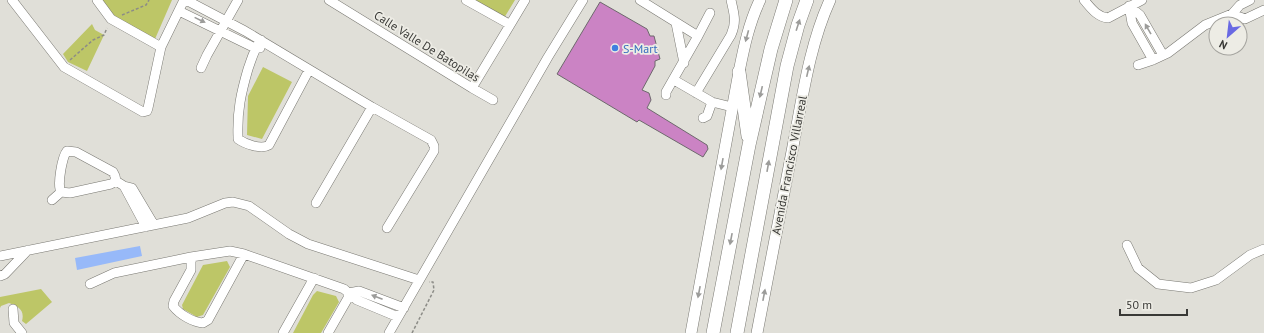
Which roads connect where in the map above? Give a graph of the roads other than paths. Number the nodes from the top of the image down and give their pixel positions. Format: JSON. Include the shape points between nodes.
{"nodes":[{"id":1,"x":12,"y":0,"type":"edge"},
{"id":2,"x":97,"y":0,"type":"edge"},
{"id":3,"x":185,"y":0,"type":"edge"},
{"id":4,"x":238,"y":0,"type":"edge"},
{"id":5,"x":329,"y":0,"type":"edge"},
{"id":6,"x":466,"y":0,"type":"edge"},
{"id":7,"x":525,"y":0,"type":"edge"},
{"id":8,"x":583,"y":0,"type":"edge"},
{"id":9,"x":640,"y":0,"type":"edge"},
{"id":10,"x":730,"y":0,"type":"edge"},
{"id":11,"x":760,"y":0,"type":"edge"},
{"id":12,"x":786,"y":0,"type":"edge"},
{"id":13,"x":807,"y":0,"type":"edge"},
{"id":14,"x":830,"y":0,"type":"edge"},
{"id":15,"x":1084,"y":0,"type":"edge"},
{"id":16,"x":1250,"y":0,"type":"edge"},
{"id":17,"x":1135,"y":2,"type":"edge"},
{"id":18,"x":179,"y":10,"type":"junction"},
{"id":19,"x":1264,"y":10,"type":"edge"},
{"id":20,"x":710,"y":13,"type":"dead end"},
{"id":21,"x":1232,"y":14,"type":"junction"},
{"id":22,"x":226,"y":21,"type":"junction"},
{"id":23,"x":676,"y":23,"type":"junction"},
{"id":24,"x":509,"y":24,"type":"junction"},
{"id":25,"x":220,"y":30,"type":"junction"},
{"id":26,"x":698,"y":36,"type":"junction"},
{"id":27,"x":261,"y":40,"type":"junction"},
{"id":28,"x":161,"y":46,"type":"junction"},
{"id":29,"x":270,"y":46,"type":"junction"},
{"id":30,"x":255,"y":48,"type":"junction"},
{"id":31,"x":1163,"y":55,"type":"junction"},
{"id":32,"x":1153,"y":60,"type":"junction"},
{"id":33,"x":684,"y":62,"type":"junction"},
{"id":34,"x":1138,"y":65,"type":"dead end"},
{"id":35,"x":202,"y":68,"type":"dead end"},
{"id":36,"x":309,"y":70,"type":"junction"},
{"id":37,"x":739,"y":72,"type":"junction"},
{"id":38,"x":674,"y":80,"type":"junction"},
{"id":39,"x":472,"y":88,"type":"junction"},
{"id":40,"x":696,"y":93,"type":"junction"},
{"id":41,"x":666,"y":95,"type":"dead end"},
{"id":42,"x":493,"y":100,"type":"dead end"},
{"id":43,"x":712,"y":102,"type":"junction"},
{"id":44,"x":732,"y":107,"type":"junction"},
{"id":45,"x":372,"y":108,"type":"junction"},
{"id":46,"x":703,"y":118,"type":"dead end"},
{"id":47,"x":749,"y":145,"type":"junction"},
{"id":48,"x":116,"y":181,"type":"junction"},
{"id":49,"x":61,"y":192,"type":"junction"},
{"id":50,"x":52,"y":200,"type":"dead end"},
{"id":51,"x":316,"y":203,"type":"dead end"},
{"id":52,"x":150,"y":226,"type":"junction"},
{"id":53,"x":387,"y":228,"type":"dead end"},
{"id":54,"x":1127,"y":245,"type":"dead end"},
{"id":55,"x":1264,"y":249,"type":"edge"},
{"id":56,"x":28,"y":250,"type":"junction"},
{"id":57,"x":244,"y":254,"type":"junction"},
{"id":58,"x":0,"y":256,"type":"edge"},
{"id":59,"x":191,"y":257,"type":"junction"},
{"id":60,"x":0,"y":276,"type":"edge"},
{"id":61,"x":314,"y":278,"type":"junction"},
{"id":62,"x":419,"y":280,"type":"junction"},
{"id":63,"x":90,"y":284,"type":"dead end"},
{"id":64,"x":349,"y":293,"type":"junction"},
{"id":65,"x":404,"y":308,"type":"junction"},
{"id":66,"x":13,"y":309,"type":"dead end"},
{"id":67,"x":398,"y":317,"type":"junction"},
{"id":68,"x":22,"y":333,"type":"edge"},
{"id":69,"x":283,"y":333,"type":"edge"},
{"id":70,"x":328,"y":333,"type":"edge"},
{"id":71,"x":389,"y":333,"type":"edge"},
{"id":72,"x":691,"y":333,"type":"edge"},
{"id":73,"x":713,"y":333,"type":"edge"},
{"id":74,"x":737,"y":333,"type":"edge"},
{"id":75,"x":757,"y":333,"type":"edge"}],
"edges":[{"from":1,"to":28,"type":"street","via":[[64,67],[139,110],[146,111],[149,104]]},
{"from":2,"to":28,"type":"street","via":[[111,19]]},
{"from":3,"to":18,"type":"street"},
{"from":3,"to":22,"type":"street"},
{"from":4,"to":22,"type":"street"},
{"from":5,"to":39,"type":"street","name":"Calle Valle De Batopilas"},
{"from":6,"to":24,"type":"street"},
{"from":7,"to":24,"type":"street"},
{"from":8,"to":62,"type":"street"},
{"from":9,"to":23,"type":"street"},
{"from":10,"to":40,"type":"street","via":[[734,27]]},
{"from":11,"to":37,"type":"main road","one_way":true,"via":[[752,17]]},
{"from":12,"to":47,"type":"highway","one_way":true,"via":[[771,49]]},
{"from":74,"to":13,"type":"highway","name":"Avenida Francisco Villarreal","one_way":true,"via":[[787,66]]},
{"from":75,"to":14,"type":"main road","name":"Avenida Francisco Villarreal","one_way":true,"via":[[803,96],[821,23]]},
{"from":15,"to":17,"type":"street","via":[[1096,14],[1108,18]]},
{"from":16,"to":21,"type":"street","via":[[1240,5]]},
{"from":31,"to":17,"type":"street","one_way":true},
{"from":17,"to":32,"type":"street","via":[[1132,23]]},
{"from":18,"to":25,"type":"street","one_way":true},
{"from":18,"to":28,"type":"street"},
{"from":19,"to":21,"type":"street","via":[[1245,19]]},
{"from":20,"to":26,"type":"street"},
{"from":21,"to":31,"type":"street","via":[[1205,25]]},
{"from":22,"to":25,"type":"street"},
{"from":22,"to":27,"type":"street"},
{"from":23,"to":26,"type":"street"},
{"from":23,"to":33,"type":"street"},
{"from":24,"to":39,"type":"street"},
{"from":25,"to":30,"type":"street"},
{"from":25,"to":35,"type":"street"},
{"from":26,"to":33,"type":"street"},
{"from":27,"to":29,"type":"street"},
{"from":27,"to":30,"type":"street"},
{"from":29,"to":30,"type":"street"},
{"from":29,"to":36,"type":"street"},
{"from":30,"to":36,"type":"street","via":[[238,106],[238,139],[242,142],[261,148],[269,145]]},
{"from":31,"to":32,"type":"street"},
{"from":32,"to":34,"type":"street"},
{"from":33,"to":38,"type":"street"},
{"from":36,"to":45,"type":"street"},
{"from":37,"to":44,"type":"main road"},
{"from":37,"to":47,"type":"highway"},
{"from":38,"to":40,"type":"street"},
{"from":38,"to":41,"type":"street"},
{"from":39,"to":42,"type":"street","name":"Calle Valle De Batopilas"},
{"from":40,"to":43,"type":"street"},
{"from":43,"to":44,"type":"street"},
{"from":43,"to":46,"type":"street"},
{"from":44,"to":72,"type":"main road","one_way":true},
{"from":45,"to":51,"type":"street"},
{"from":45,"to":53,"type":"street","via":[[431,140],[435,148]]},
{"from":47,"to":73,"type":"highway","one_way":true},
{"from":48,"to":49,"type":"street","via":[[70,193]]},
{"from":48,"to":49,"type":"street","via":[[113,172],[66,148],[58,186]]},
{"from":48,"to":52,"type":"street","via":[[132,188]]},
{"from":49,"to":50,"type":"street"},
{"from":52,"to":56,"type":"street"},
{"from":52,"to":62,"type":"street","via":[[188,218],[225,203],[242,203],[308,244]]},
{"from":54,"to":55,"type":"street","via":[[1138,268],[1158,284],[1191,288],[1216,280]]},
{"from":56,"to":58,"type":"street"},
{"from":56,"to":60,"type":"street"},
{"from":57,"to":59,"type":"street","via":[[230,251]]},
{"from":57,"to":59,"type":"street","via":[[208,320],[203,323],[177,311],[173,306],[191,270]]},
{"from":57,"to":61,"type":"street"},
{"from":59,"to":63,"type":"street","via":[[114,273]]},
{"from":61,"to":64,"type":"street"},
{"from":61,"to":69,"type":"street"},
{"from":62,"to":65,"type":"street"},
{"from":65,"to":64,"type":"street","one_way":true,"via":[[359,290]]},
{"from":64,"to":67,"type":"street","via":[[357,300]]},
{"from":64,"to":70,"type":"street"},
{"from":65,"to":67,"type":"street"},
{"from":66,"to":68,"type":"street","via":[[14,323]]},
{"from":67,"to":71,"type":"street"}]}
